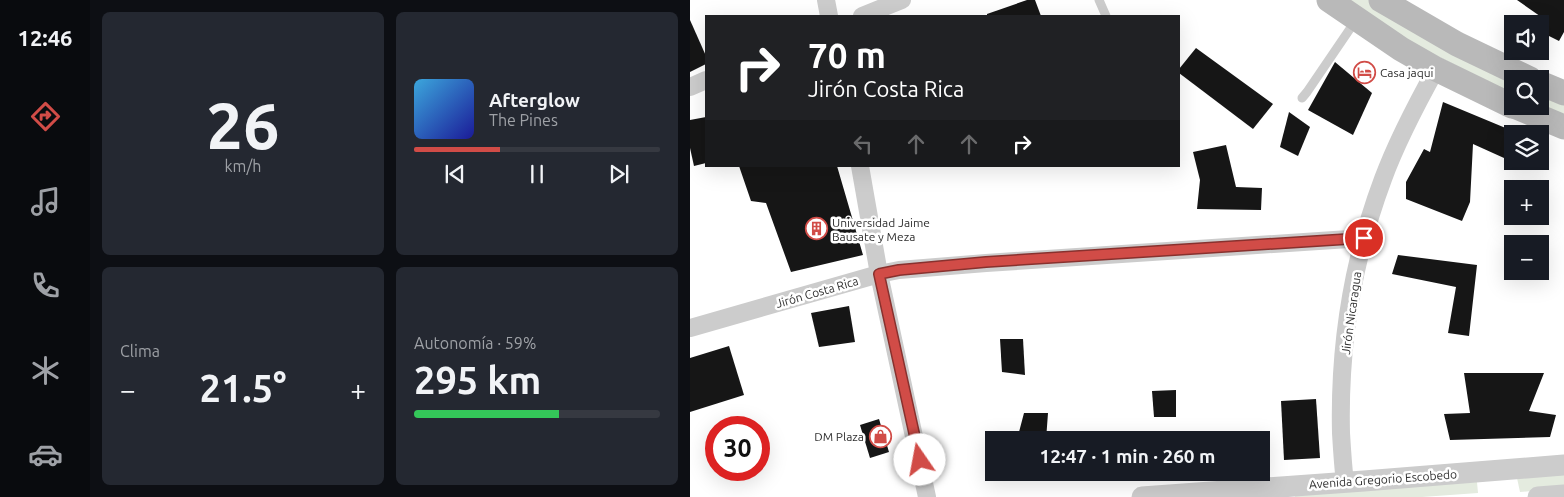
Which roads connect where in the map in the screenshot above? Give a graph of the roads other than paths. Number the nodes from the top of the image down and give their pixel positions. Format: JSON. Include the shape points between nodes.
{"nodes":[{"id":1,"x":826,"y":0,"type":"edge"},
{"id":2,"x":902,"y":0,"type":"edge"},
{"id":3,"x":1099,"y":0,"type":"edge"},
{"id":4,"x":1329,"y":0,"type":"edge"},
{"id":5,"x":1381,"y":0,"type":"edge"},
{"id":6,"x":829,"y":15,"type":"edge"},
{"id":7,"x":864,"y":15,"type":"edge"},
{"id":8,"x":1106,"y":15,"type":"edge"},
{"id":9,"x":1356,"y":19,"type":"junction"},
{"id":10,"x":1436,"y":69,"type":"junction"},
{"id":11,"x":1511,"y":70,"type":"edge"},
{"id":12,"x":705,"y":80,"type":"edge"},
{"id":13,"x":690,"y":87,"type":"edge"},
{"id":14,"x":1549,"y":87,"type":"edge"},
{"id":15,"x":1564,"y":93,"type":"edge"},
{"id":16,"x":1302,"y":98,"type":"dead end"},
{"id":17,"x":1504,"y":102,"type":"edge"},
{"id":18,"x":1534,"y":115,"type":"edge"},
{"id":19,"x":1564,"y":128,"type":"edge"},
{"id":20,"x":860,"y":167,"type":"edge"},
{"id":21,"x":1364,"y":238,"type":"junction"},
{"id":22,"x":879,"y":274,"type":"junction"},
{"id":23,"x":690,"y":328,"type":"edge"},
{"id":24,"x":1564,"y":464,"type":"edge"},
{"id":25,"x":1345,"y":483,"type":"junction"},
{"id":26,"x":1564,"y":495,"type":"edge"},
{"id":27,"x":928,"y":497,"type":"edge"},
{"id":28,"x":1142,"y":497,"type":"edge"},
{"id":29,"x":1538,"y":497,"type":"edge"}],
"edges":[{"from":1,"to":6,"type":"street"},
{"from":2,"to":7,"type":"street"},
{"from":3,"to":8,"type":"lane"},
{"from":4,"to":9,"type":"main road"},
{"from":5,"to":11,"type":"main road","via":[[1457,44]]},
{"from":9,"to":10,"type":"main road"},
{"from":9,"to":16,"type":"lane"},
{"from":10,"to":17,"type":"main road"},
{"from":10,"to":21,"type":"street","name":"Jirón Nicaragua","via":[[1400,139]]},
{"from":12,"to":13,"type":"street"},
{"from":14,"to":15,"type":"main road"},
{"from":18,"to":19,"type":"main road"},
{"from":20,"to":22,"type":"street"},
{"from":21,"to":22,"type":"street","name":"Jirón Costa Rica","via":[[986,262]]},
{"from":21,"to":25,"type":"street","name":"Jirón Nicaragua","via":[[1353,286],[1343,364],[1341,433]]},
{"from":22,"to":23,"type":"street","name":"Jirón Costa Rica"},
{"from":22,"to":27,"type":"street"},
{"from":24,"to":25,"type":"street","name":"Avenida Gregorio Escobedo"},
{"from":25,"to":28,"type":"street","name":"Avenida Gregorio Escobedo"},
{"from":26,"to":29,"type":"street"}]}
